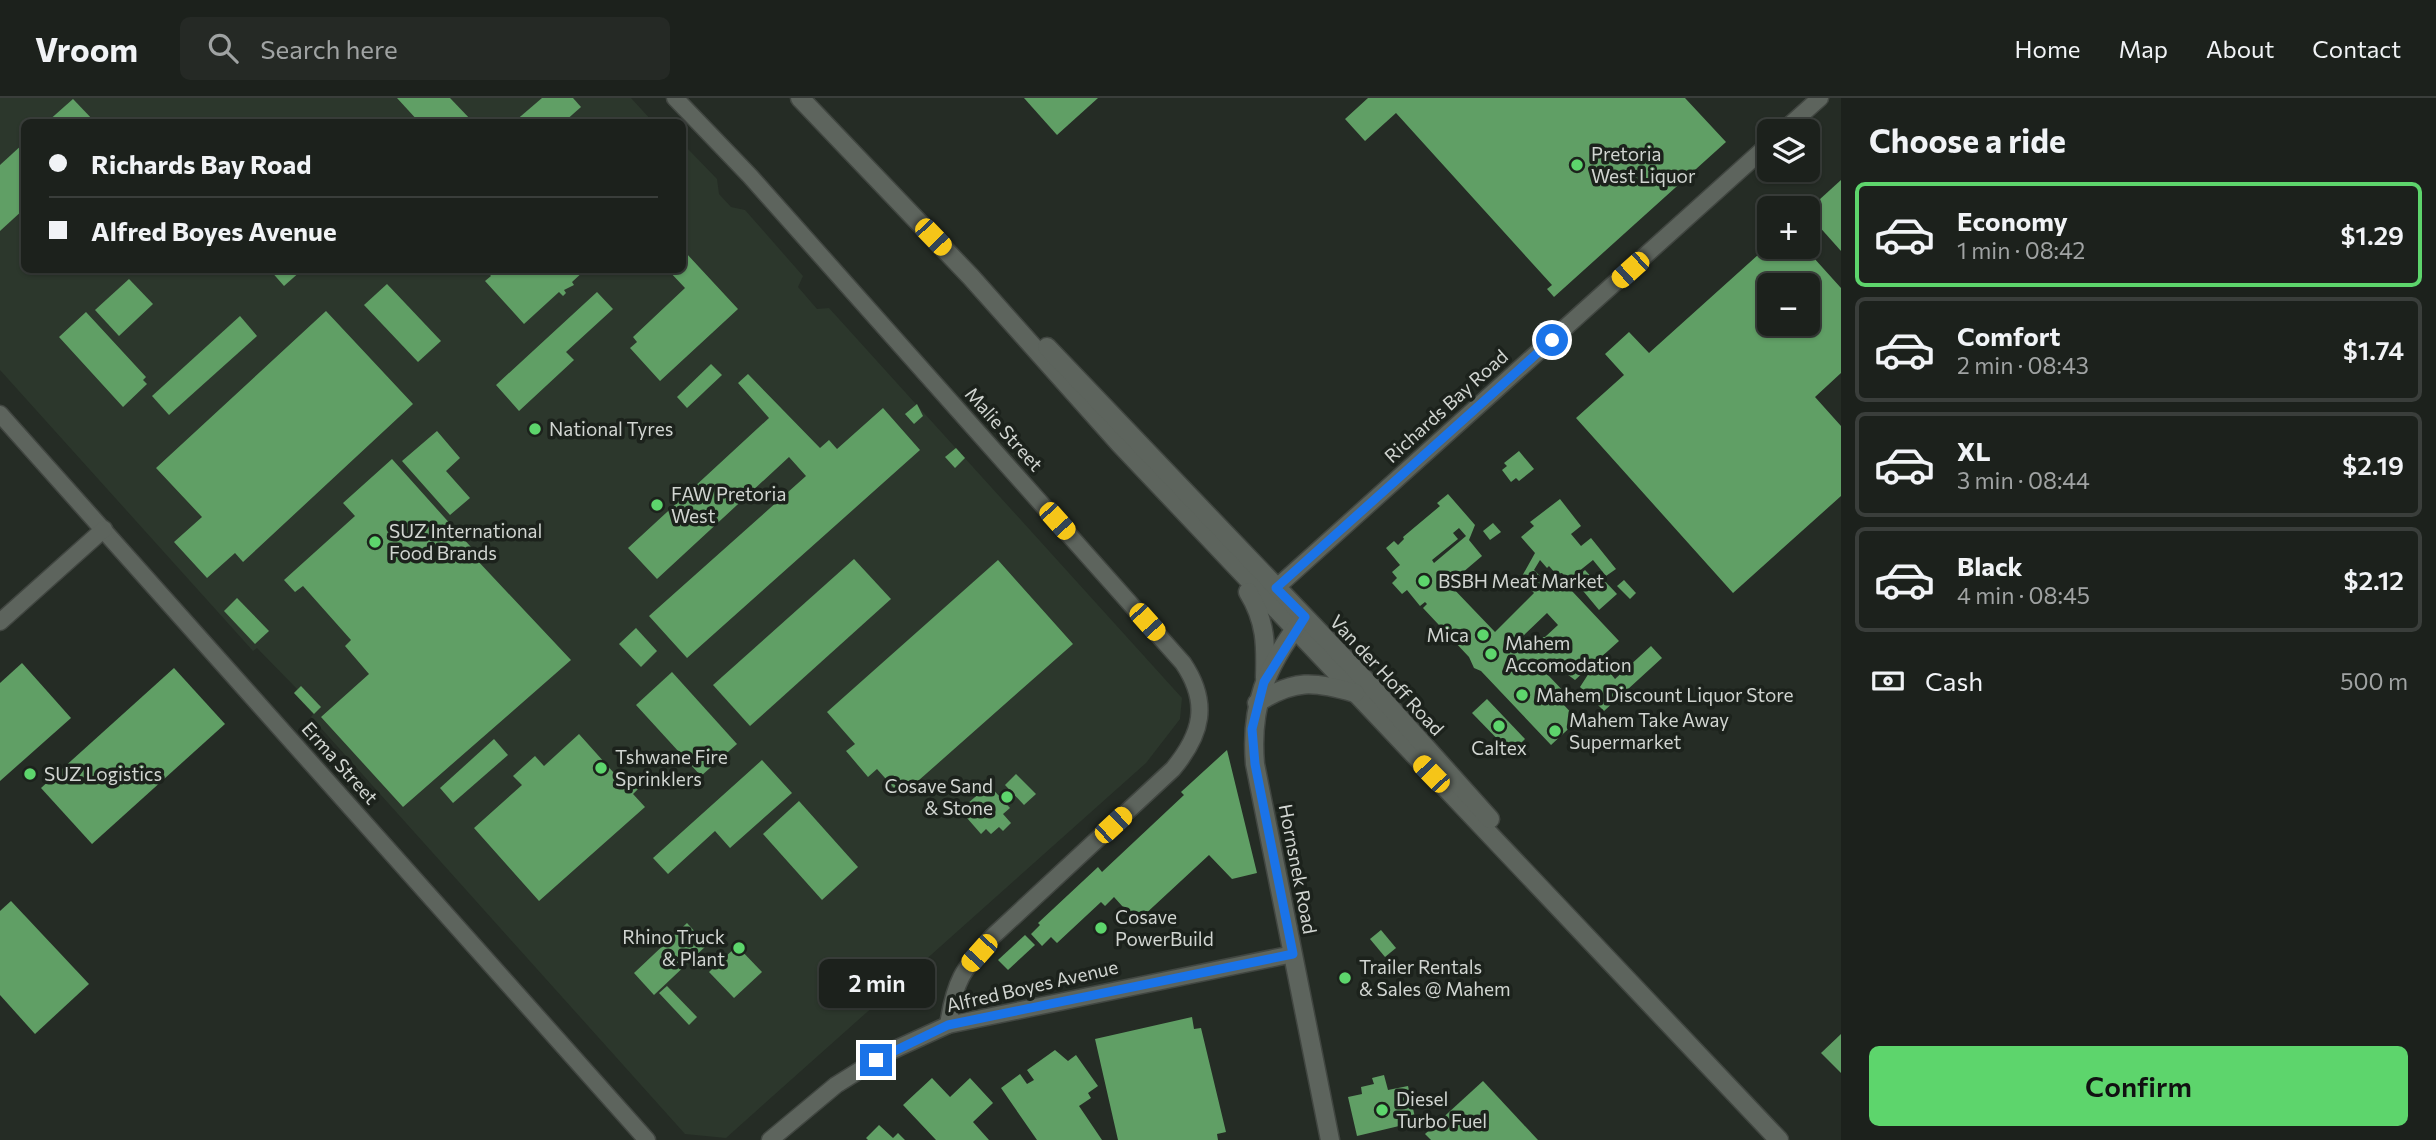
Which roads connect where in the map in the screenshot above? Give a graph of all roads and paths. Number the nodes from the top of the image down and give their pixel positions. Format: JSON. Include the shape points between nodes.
{"nodes":[{"id":1,"x":675,"y":98,"type":"edge"},
{"id":2,"x":800,"y":98,"type":"edge"},
{"id":3,"x":1820,"y":98,"type":"edge"},
{"id":4,"x":1796,"y":119,"type":"edge"},
{"id":5,"x":1757,"y":155,"type":"edge"},
{"id":6,"x":971,"y":277,"type":"junction"},
{"id":7,"x":0,"y":414,"type":"edge"},
{"id":8,"x":104,"y":529,"type":"junction"},
{"id":9,"x":1210,"y":538,"type":"junction"},
{"id":10,"x":1276,"y":588,"type":"junction"},
{"id":11,"x":0,"y":622,"type":"edge"},
{"id":12,"x":1300,"y":623,"type":"junction"},
{"id":13,"x":1264,"y":682,"type":"junction"},
{"id":14,"x":1358,"y":694,"type":"junction"},
{"id":15,"x":1257,"y":703,"type":"junction"},
{"id":16,"x":1293,"y":954,"type":"junction"},
{"id":17,"x":948,"y":1025,"type":"junction"},
{"id":18,"x":647,"y":1140,"type":"edge"},
{"id":19,"x":770,"y":1140,"type":"edge"},
{"id":20,"x":1330,"y":1140,"type":"edge"},
{"id":21,"x":1779,"y":1140,"type":"edge"},
{"id":22,"x":1792,"y":1140,"type":"edge"}],
"edges":[{"from":1,"to":17,"type":"street","name":"Malie Street","via":[[750,176],[1174,652],[1192,676],[1200,700],[1192,747],[992,937],[954,988]]},
{"from":2,"to":6,"type":"main road","name":"Van der Hoff Road"},
{"from":3,"to":4,"type":"street"},
{"from":5,"to":10,"type":"street","name":"Richards Bay Road"},
{"from":6,"to":9,"type":"main road","name":"Van der Hoff Road"},
{"from":6,"to":10,"type":"main road","name":"Van der Hoff Road","via":[[1055,355]]},
{"from":7,"to":8,"type":"street","name":"Erma Street"},
{"from":8,"to":11,"type":"street"},
{"from":8,"to":18,"type":"street","name":"Erma Street"},
{"from":9,"to":12,"type":"main road","name":"Van der Hoff Road"},
{"from":9,"to":13,"type":"main road","via":[[1260,610],[1266,632]]},
{"from":10,"to":12,"type":"main road","name":"Van der Hoff Road"},
{"from":12,"to":13,"type":"main road","name":"Hornsnek Road"},
{"from":12,"to":14,"type":"main road","name":"Van der Hoff Road"},
{"from":12,"to":22,"type":"main road","name":"Van der Hoff Road"},
{"from":13,"to":15,"type":"main road","name":"Hornsnek Road"},
{"from":14,"to":15,"type":"main road","via":[[1313,682],[1282,689]]},
{"from":14,"to":21,"type":"main road","name":"Van der Hoff Road"},
{"from":15,"to":16,"type":"main road","name":"Hornsnek Road","via":[[1252,729],[1255,764]]},
{"from":16,"to":17,"type":"street","name":"Alfred Boyes Avenue"},
{"from":16,"to":20,"type":"main road","name":"Hornsnek Road"},
{"from":17,"to":19,"type":"street","name":"Alfred Boyes Avenue","via":[[889,1052],[836,1085]]}]}
